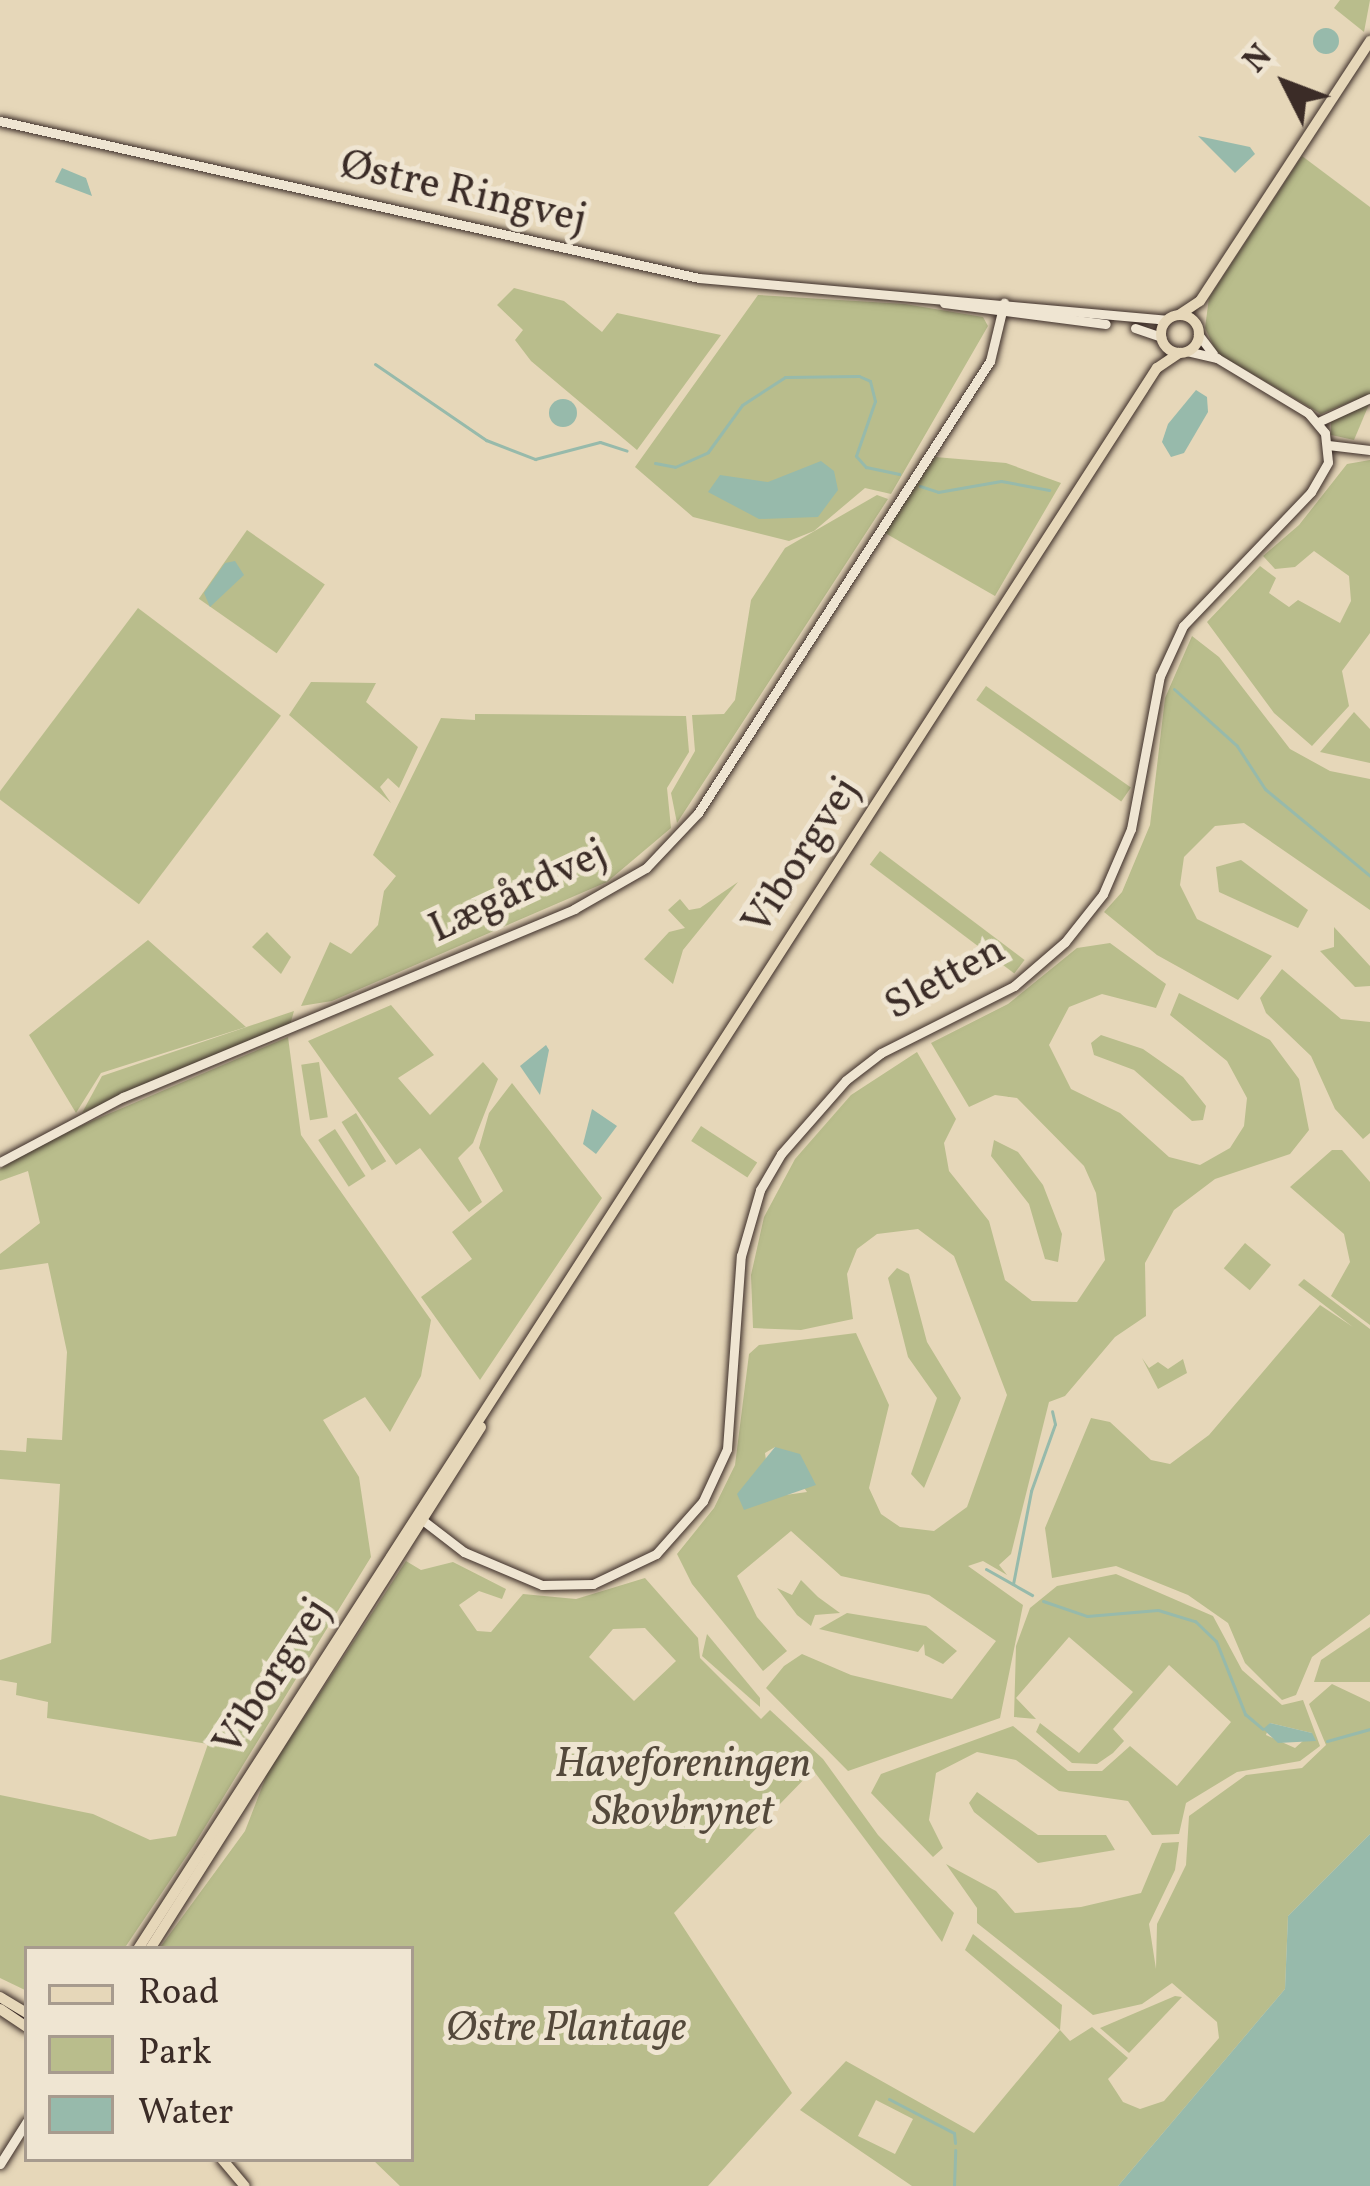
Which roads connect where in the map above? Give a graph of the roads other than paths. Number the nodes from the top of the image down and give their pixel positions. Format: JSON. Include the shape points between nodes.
{"nodes":[{"id":1,"x":1370,"y":41,"type":"edge"},
{"id":2,"x":0,"y":121,"type":"edge"},
{"id":3,"x":1200,"y":302,"type":"junction"},
{"id":4,"x":1003,"y":307,"type":"junction"},
{"id":5,"x":1179,"y":315,"type":"junction"},
{"id":6,"x":1166,"y":320,"type":"junction"},
{"id":7,"x":1198,"y":330,"type":"junction"},
{"id":8,"x":1161,"y":339,"type":"junction"},
{"id":9,"x":1183,"y":352,"type":"junction"},
{"id":10,"x":1216,"y":358,"type":"junction"},
{"id":11,"x":1156,"y":368,"type":"junction"},
{"id":12,"x":1370,"y":398,"type":"edge"},
{"id":13,"x":1318,"y":422,"type":"junction"},
{"id":14,"x":1328,"y":446,"type":"junction"},
{"id":15,"x":1370,"y":450,"type":"edge"},
{"id":16,"x":0,"y":1162,"type":"edge"},
{"id":17,"x":505,"y":1381,"type":"junction"},
{"id":18,"x":451,"y":1462,"type":"junction"},
{"id":19,"x":426,"y":1524,"type":"junction"},
{"id":20,"x":371,"y":1599,"type":"junction"},
{"id":21,"x":140,"y":1946,"type":"edge"},
{"id":22,"x":152,"y":1946,"type":"edge"},
{"id":23,"x":24,"y":2128,"type":"edge"},
{"id":24,"x":222,"y":2162,"type":"edge"},
{"id":25,"x":0,"y":2164,"type":"edge"},
{"id":26,"x":245,"y":2186,"type":"edge"}],
"edges":[{"from":1,"to":3,"type":"main road"},
{"from":2,"to":4,"type":"street","name":"Østre Ringvej","via":[[596,259],[749,285]]},
{"from":3,"to":5,"type":"main road"},
{"from":3,"to":7,"type":"main road"},
{"from":4,"to":6,"type":"street","name":"Østre Ringvej"},
{"from":4,"to":8,"type":"street","name":"Østre Ringvej"},
{"from":4,"to":16,"type":"street","name":"Lægårdvej","via":[[986,368],[698,813],[646,868],[574,909],[123,1097]]},
{"from":5,"to":6,"type":"main road"},
{"from":5,"to":7,"type":"main road"},
{"from":6,"to":8,"type":"main road","name":"Viborgvej"},
{"from":7,"to":9,"type":"main road","name":"Viborgvej"},
{"from":7,"to":10,"type":"street"},
{"from":8,"to":9,"type":"main road"},
{"from":8,"to":11,"type":"main road","name":"Viborgvej"},
{"from":9,"to":10,"type":"street"},
{"from":9,"to":11,"type":"main road","name":"Viborgvej"},
{"from":10,"to":13,"type":"street"},
{"from":11,"to":17,"type":"main road","name":"Viborgvej"},
{"from":12,"to":13,"type":"street"},
{"from":13,"to":14,"type":"street"},
{"from":14,"to":15,"type":"street"},
{"from":14,"to":19,"type":"street","name":"Sletten","via":[[1318,484],[1216,584],[1169,652],[1131,829],[1091,910],[1014,986],[881,1053],[846,1080],[770,1172],[741,1256],[727,1449],[686,1526],[636,1568],[593,1585],[542,1585],[485,1562]]},
{"from":17,"to":18,"type":"main road","name":"Viborgvej"},
{"from":17,"to":19,"type":"main road","name":"Viborgvej"},
{"from":18,"to":19,"type":"main road"},
{"from":18,"to":20,"type":"main road","name":"Viborgvej"},
{"from":19,"to":20,"type":"main road"},
{"from":20,"to":21,"type":"main road","name":"Viborgvej"},
{"from":20,"to":22,"type":"main road","name":"Viborgvej"},
{"from":23,"to":25,"type":"street"},
{"from":24,"to":26,"type":"main road"}]}
